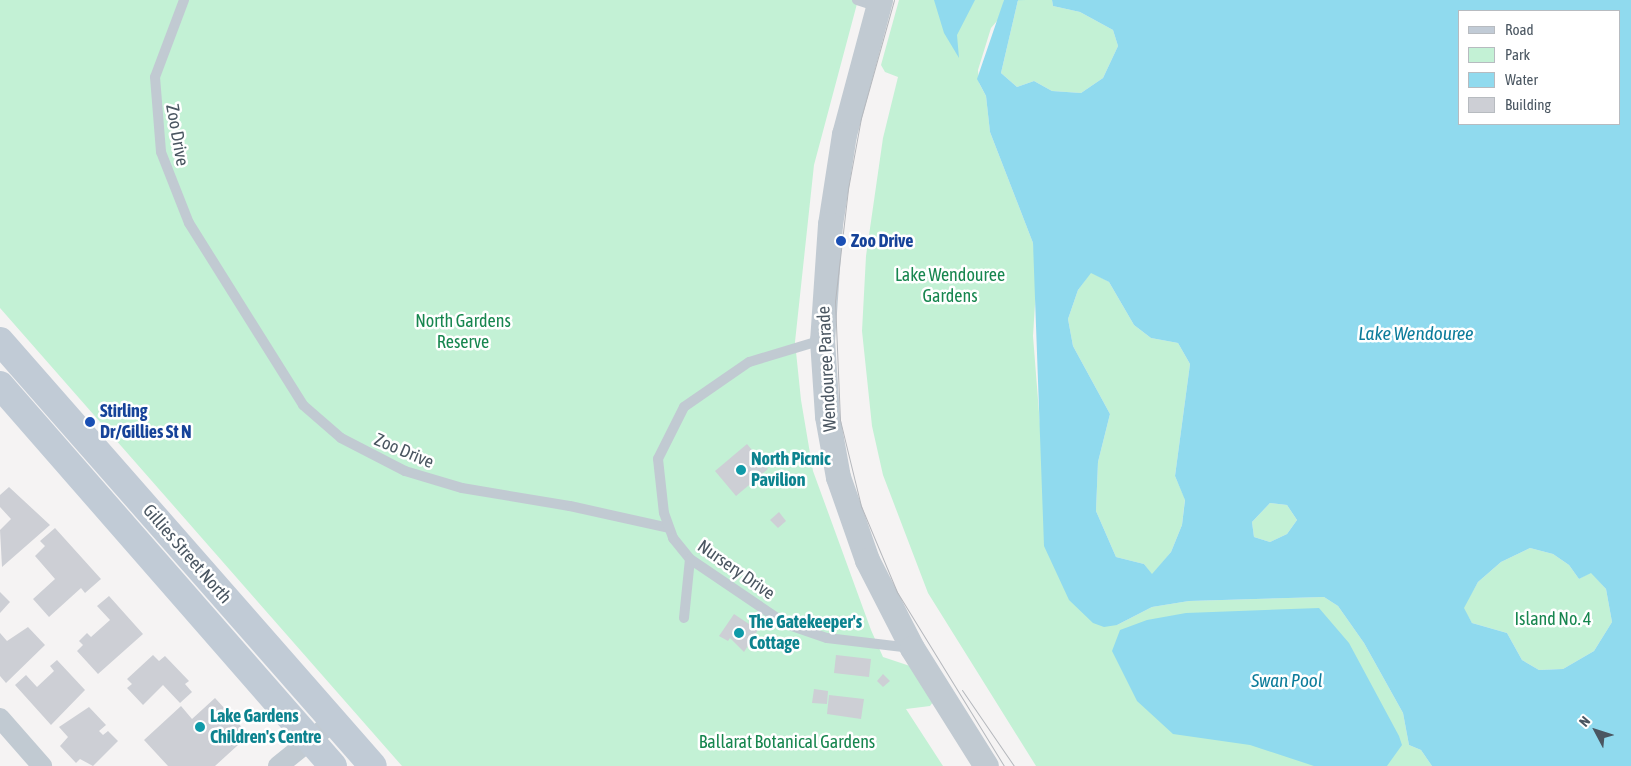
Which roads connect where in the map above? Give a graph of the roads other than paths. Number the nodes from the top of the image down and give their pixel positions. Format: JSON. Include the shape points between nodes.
{"nodes":[{"id":1,"x":184,"y":0,"type":"edge"},
{"id":2,"x":872,"y":2,"type":"edge"},
{"id":3,"x":822,"y":340,"type":"junction"},
{"id":4,"x":0,"y":341,"type":"edge"},
{"id":5,"x":0,"y":385,"type":"edge"},
{"id":6,"x":669,"y":528,"type":"junction"},
{"id":7,"x":690,"y":559,"type":"junction"},
{"id":8,"x":684,"y":618,"type":"dead end"},
{"id":9,"x":912,"y":648,"type":"junction"},
{"id":10,"x":0,"y":718,"type":"edge"},
{"id":11,"x":334,"y":721,"type":"junction"},
{"id":12,"x":310,"y":740,"type":"junction"},
{"id":13,"x":42,"y":766,"type":"edge"},
{"id":14,"x":278,"y":766,"type":"edge"},
{"id":15,"x":334,"y":766,"type":"edge"},
{"id":16,"x":374,"y":766,"type":"edge"},
{"id":17,"x":986,"y":766,"type":"edge"}],
"edges":[{"from":1,"to":6,"type":"lane","name":"Zoo Drive","via":[[155,77],[161,152],[189,223],[303,405],[355,447],[420,476]]},
{"from":2,"to":3,"type":"street","name":"Wendouree Parade","via":[[838,167]]},
{"from":3,"to":6,"type":"lane","via":[[749,362],[684,407],[657,464]]},
{"from":3,"to":9,"type":"street","name":"Wendouree Parade","via":[[832,451],[846,506],[867,560]]},
{"from":4,"to":11,"type":"main road","name":"Gillies Street North"},
{"from":5,"to":12,"type":"main road","name":"Gillies Street North"},
{"from":6,"to":7,"type":"lane","name":"Nursery Drive"},
{"from":7,"to":8,"type":"lane"},
{"from":7,"to":9,"type":"lane","name":"Nursery Drive","via":[[801,630],[844,641]]},
{"from":9,"to":17,"type":"street","name":"Wendouree Parade"},
{"from":10,"to":13,"type":"street"},
{"from":11,"to":12,"type":"street"},
{"from":11,"to":16,"type":"main road","name":"Gillies Street North"},
{"from":12,"to":14,"type":"street"},
{"from":12,"to":15,"type":"main road","name":"Gillies Street North"}]}
